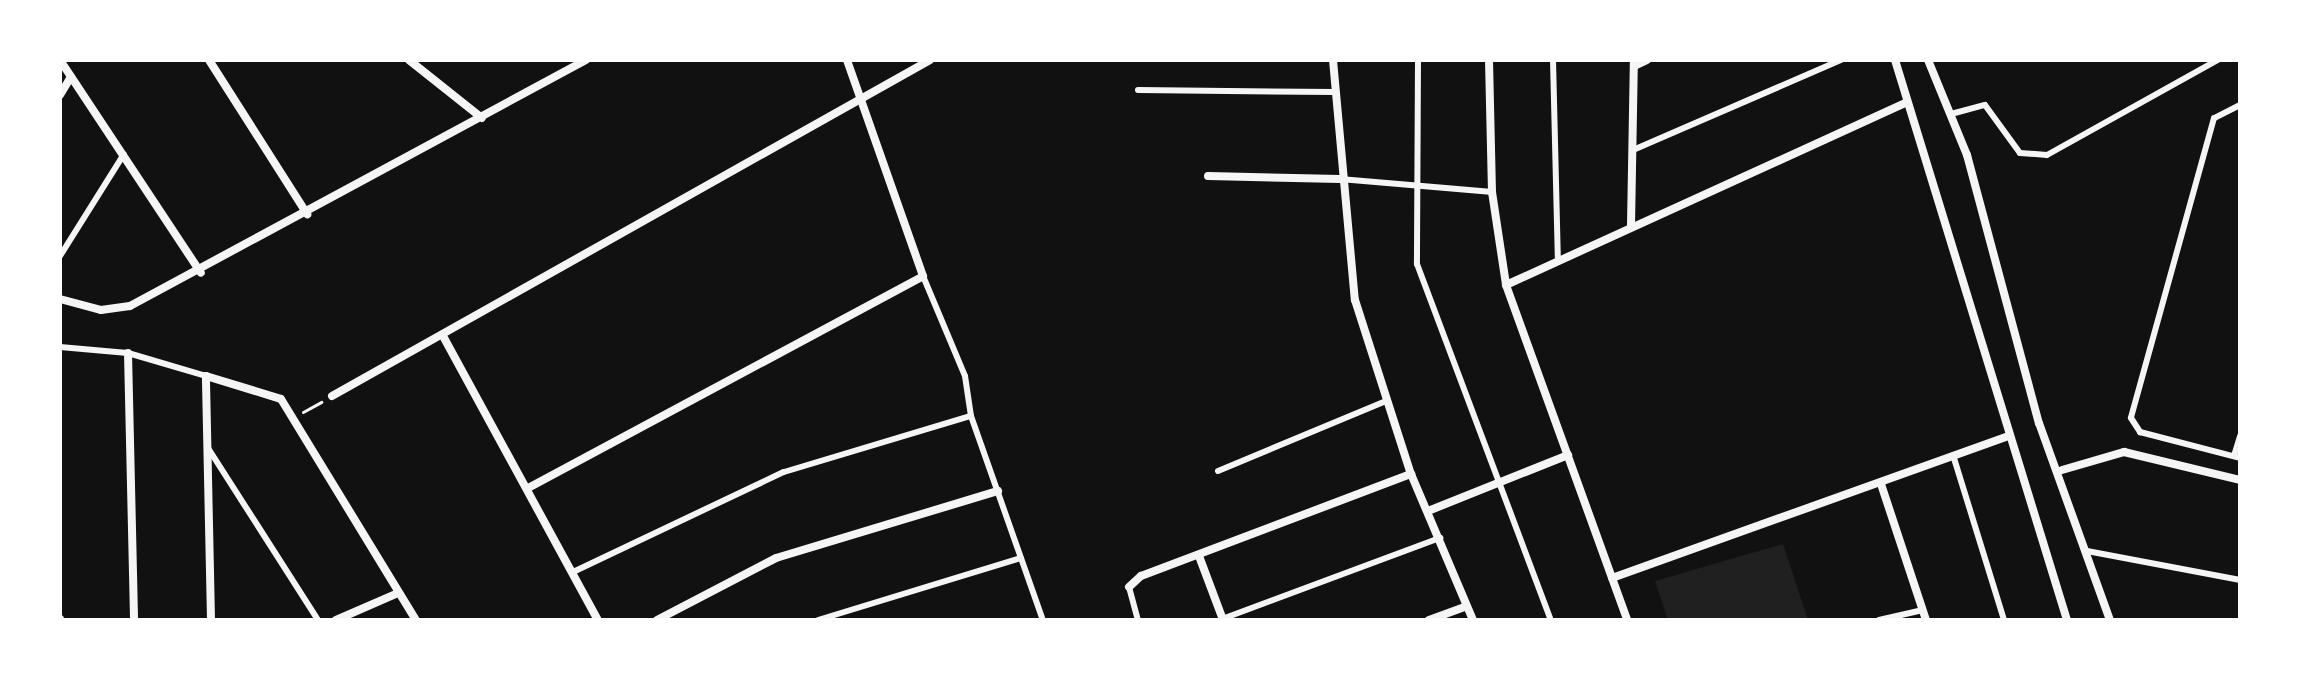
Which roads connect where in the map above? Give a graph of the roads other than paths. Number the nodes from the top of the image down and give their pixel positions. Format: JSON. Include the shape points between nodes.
{"nodes":[{"id":1,"x":60,"y":60,"type":"edge"},
{"id":2,"x":209,"y":60,"type":"edge"},
{"id":3,"x":409,"y":60,"type":"edge"},
{"id":4,"x":586,"y":60,"type":"edge"},
{"id":5,"x":847,"y":60,"type":"edge"},
{"id":6,"x":930,"y":60,"type":"edge"},
{"id":7,"x":1333,"y":60,"type":"edge"},
{"id":8,"x":1418,"y":60,"type":"edge"},
{"id":9,"x":1489,"y":60,"type":"edge"},
{"id":10,"x":1553,"y":60,"type":"edge"},
{"id":11,"x":1647,"y":60,"type":"edge"},
{"id":12,"x":1841,"y":60,"type":"edge"},
{"id":13,"x":1895,"y":60,"type":"edge"},
{"id":14,"x":1928,"y":60,"type":"edge"},
{"id":15,"x":2218,"y":60,"type":"edge"},
{"id":16,"x":1634,"y":63,"type":"edge"},
{"id":17,"x":71,"y":77,"type":"junction"},
{"id":18,"x":1138,"y":90,"type":"dead end"},
{"id":19,"x":1335,"y":92,"type":"junction"},
{"id":20,"x":60,"y":95,"type":"edge"},
{"id":21,"x":861,"y":99,"type":"junction"},
{"id":22,"x":1905,"y":103,"type":"junction"},
{"id":23,"x":2240,"y":105,"type":"edge"},
{"id":24,"x":1951,"y":114,"type":"junction"},
{"id":25,"x":482,"y":118,"type":"junction"},
{"id":26,"x":1633,"y":150,"type":"junction"},
{"id":27,"x":124,"y":154,"type":"junction"},
{"id":28,"x":1208,"y":176,"type":"dead end"},
{"id":29,"x":1340,"y":179,"type":"junction"},
{"id":30,"x":1422,"y":187,"type":"junction"},
{"id":31,"x":1492,"y":192,"type":"junction"},
{"id":32,"x":307,"y":214,"type":"junction"},
{"id":33,"x":1631,"y":226,"type":"junction"},
{"id":34,"x":60,"y":256,"type":"edge"},
{"id":35,"x":1558,"y":258,"type":"junction"},
{"id":36,"x":201,"y":273,"type":"junction"},
{"id":37,"x":923,"y":276,"type":"junction"},
{"id":38,"x":1506,"y":285,"type":"junction"},
{"id":39,"x":60,"y":299,"type":"edge"},
{"id":40,"x":443,"y":336,"type":"junction"},
{"id":41,"x":60,"y":347,"type":"edge"},
{"id":42,"x":128,"y":353,"type":"junction"},
{"id":43,"x":206,"y":376,"type":"junction"},
{"id":44,"x":332,"y":396,"type":"road end"},
{"id":45,"x":1386,"y":401,"type":"junction"},
{"id":46,"x":971,"y":416,"type":"junction"},
{"id":47,"x":2009,"y":436,"type":"junction"},
{"id":48,"x":2240,"y":436,"type":"edge"},
{"id":49,"x":208,"y":448,"type":"junction"},
{"id":50,"x":1568,"y":455,"type":"junction"},
{"id":51,"x":1952,"y":455,"type":"junction"},
{"id":52,"x":2237,"y":457,"type":"edge"},
{"id":53,"x":2062,"y":470,"type":"junction"},
{"id":54,"x":1218,"y":471,"type":"dead end"},
{"id":55,"x":1411,"y":474,"type":"junction"},
{"id":56,"x":2240,"y":480,"type":"edge"},
{"id":57,"x":1881,"y":484,"type":"junction"},
{"id":58,"x":1498,"y":485,"type":"junction"},
{"id":59,"x":530,"y":487,"type":"junction"},
{"id":60,"x":998,"y":491,"type":"junction"},
{"id":61,"x":1428,"y":511,"type":"junction"},
{"id":62,"x":1441,"y":538,"type":"junction"},
{"id":63,"x":2087,"y":551,"type":"junction"},
{"id":64,"x":1199,"y":556,"type":"junction"},
{"id":65,"x":1021,"y":558,"type":"junction"},
{"id":66,"x":573,"y":572,"type":"junction"},
{"id":67,"x":1612,"y":578,"type":"junction"},
{"id":68,"x":2240,"y":580,"type":"edge"},
{"id":69,"x":1129,"y":587,"type":"joint"},
{"id":70,"x":398,"y":593,"type":"junction"},
{"id":71,"x":1467,"y":606,"type":"junction"},
{"id":72,"x":1923,"y":610,"type":"junction"},
{"id":73,"x":134,"y":620,"type":"edge"},
{"id":74,"x":211,"y":620,"type":"edge"},
{"id":75,"x":318,"y":620,"type":"edge"},
{"id":76,"x":336,"y":620,"type":"edge"},
{"id":77,"x":416,"y":620,"type":"edge"},
{"id":78,"x":598,"y":620,"type":"edge"},
{"id":79,"x":657,"y":620,"type":"edge"},
{"id":80,"x":818,"y":620,"type":"edge"},
{"id":81,"x":1043,"y":620,"type":"edge"},
{"id":82,"x":1138,"y":620,"type":"edge"},
{"id":83,"x":1222,"y":620,"type":"edge"},
{"id":84,"x":1429,"y":620,"type":"edge"},
{"id":85,"x":1473,"y":620,"type":"edge"},
{"id":86,"x":1551,"y":620,"type":"edge"},
{"id":87,"x":1627,"y":620,"type":"edge"},
{"id":88,"x":1879,"y":620,"type":"edge"},
{"id":89,"x":1926,"y":620,"type":"edge"},
{"id":90,"x":2004,"y":620,"type":"edge"},
{"id":91,"x":2067,"y":620,"type":"edge"},
{"id":92,"x":2110,"y":620,"type":"edge"}],
"edges":[{"from":1,"to":17,"type":"street"},
{"from":2,"to":32,"type":"street"},
{"from":3,"to":25,"type":"street"},
{"from":4,"to":25,"type":"street"},
{"from":5,"to":21,"type":"street"},
{"from":6,"to":21,"type":"street"},
{"from":7,"to":19,"type":"street"},
{"from":8,"to":30,"type":"lane"},
{"from":9,"to":31,"type":"street"},
{"from":10,"to":35,"type":"lane"},
{"from":11,"to":16,"type":"street"},
{"from":12,"to":26,"type":"lane"},
{"from":13,"to":22,"type":"street"},
{"from":14,"to":24,"type":"street"},
{"from":15,"to":24,"type":"lane","via":[[2047,155],[2020,153],[1985,105]]},
{"from":16,"to":26,"type":"street"},
{"from":17,"to":20,"type":"street"},
{"from":17,"to":27,"type":"street"},
{"from":18,"to":19,"type":"lane"},
{"from":19,"to":29,"type":"street"},
{"from":21,"to":37,"type":"street"},
{"from":21,"to":40,"type":"street"},
{"from":22,"to":33,"type":"street"},
{"from":22,"to":47,"type":"street"},
{"from":23,"to":52,"type":"lane","via":[[2214,118],[2131,418],[2140,432]]},
{"from":24,"to":53,"type":"street","via":[[2039,423]]},
{"from":25,"to":32,"type":"street"},
{"from":26,"to":33,"type":"street"},
{"from":27,"to":34,"type":"lane"},
{"from":27,"to":36,"type":"street"},
{"from":28,"to":29,"type":"street"},
{"from":29,"to":30,"type":"lane"},
{"from":29,"to":45,"type":"street","via":[[1355,300]]},
{"from":30,"to":31,"type":"lane"},
{"from":30,"to":58,"type":"lane","via":[[1417,264]]},
{"from":31,"to":38,"type":"street"},
{"from":32,"to":36,"type":"street"},
{"from":33,"to":35,"type":"street"},
{"from":35,"to":38,"type":"street"},
{"from":36,"to":39,"type":"street","via":[[130,306],[101,310]]},
{"from":37,"to":46,"type":"lane","via":[[965,376]]},
{"from":37,"to":59,"type":"street"},
{"from":38,"to":50,"type":"street"},
{"from":40,"to":44,"type":"street"},
{"from":40,"to":59,"type":"street"},
{"from":41,"to":42,"type":"lane"},
{"from":42,"to":43,"type":"lane"},
{"from":42,"to":73,"type":"street"},
{"from":43,"to":49,"type":"street"},
{"from":43,"to":70,"type":"street","via":[[281,399]]},
{"from":45,"to":54,"type":"lane"},
{"from":45,"to":55,"type":"street"},
{"from":46,"to":60,"type":"lane"},
{"from":46,"to":66,"type":"lane","via":[[784,472]]},
{"from":47,"to":51,"type":"street"},
{"from":47,"to":91,"type":"street"},
{"from":48,"to":52,"type":"lane"},
{"from":49,"to":74,"type":"street"},
{"from":49,"to":75,"type":"lane"},
{"from":50,"to":58,"type":"street"},
{"from":50,"to":67,"type":"street"},
{"from":51,"to":57,"type":"street"},
{"from":51,"to":90,"type":"lane"},
{"from":53,"to":56,"type":"street","via":[[2124,452]]},
{"from":53,"to":63,"type":"street"},
{"from":55,"to":61,"type":"street"},
{"from":55,"to":64,"type":"street"},
{"from":57,"to":67,"type":"street"},
{"from":57,"to":72,"type":"street"},
{"from":58,"to":61,"type":"street"},
{"from":58,"to":86,"type":"lane"},
{"from":59,"to":66,"type":"street"},
{"from":60,"to":65,"type":"lane"},
{"from":60,"to":79,"type":"street","via":[[776,558]]},
{"from":61,"to":62,"type":"street"},
{"from":62,"to":71,"type":"street"},
{"from":62,"to":83,"type":"lane"},
{"from":63,"to":68,"type":"lane"},
{"from":63,"to":92,"type":"street"},
{"from":64,"to":69,"type":"street"},
{"from":64,"to":83,"type":"street"},
{"from":65,"to":80,"type":"lane"},
{"from":65,"to":81,"type":"lane"},
{"from":66,"to":78,"type":"street"},
{"from":67,"to":87,"type":"street"},
{"from":69,"to":82,"type":"lane"},
{"from":70,"to":76,"type":"street"},
{"from":70,"to":77,"type":"street"},
{"from":71,"to":84,"type":"street"},
{"from":71,"to":85,"type":"street"},
{"from":72,"to":88,"type":"lane"},
{"from":72,"to":89,"type":"street"}]}
